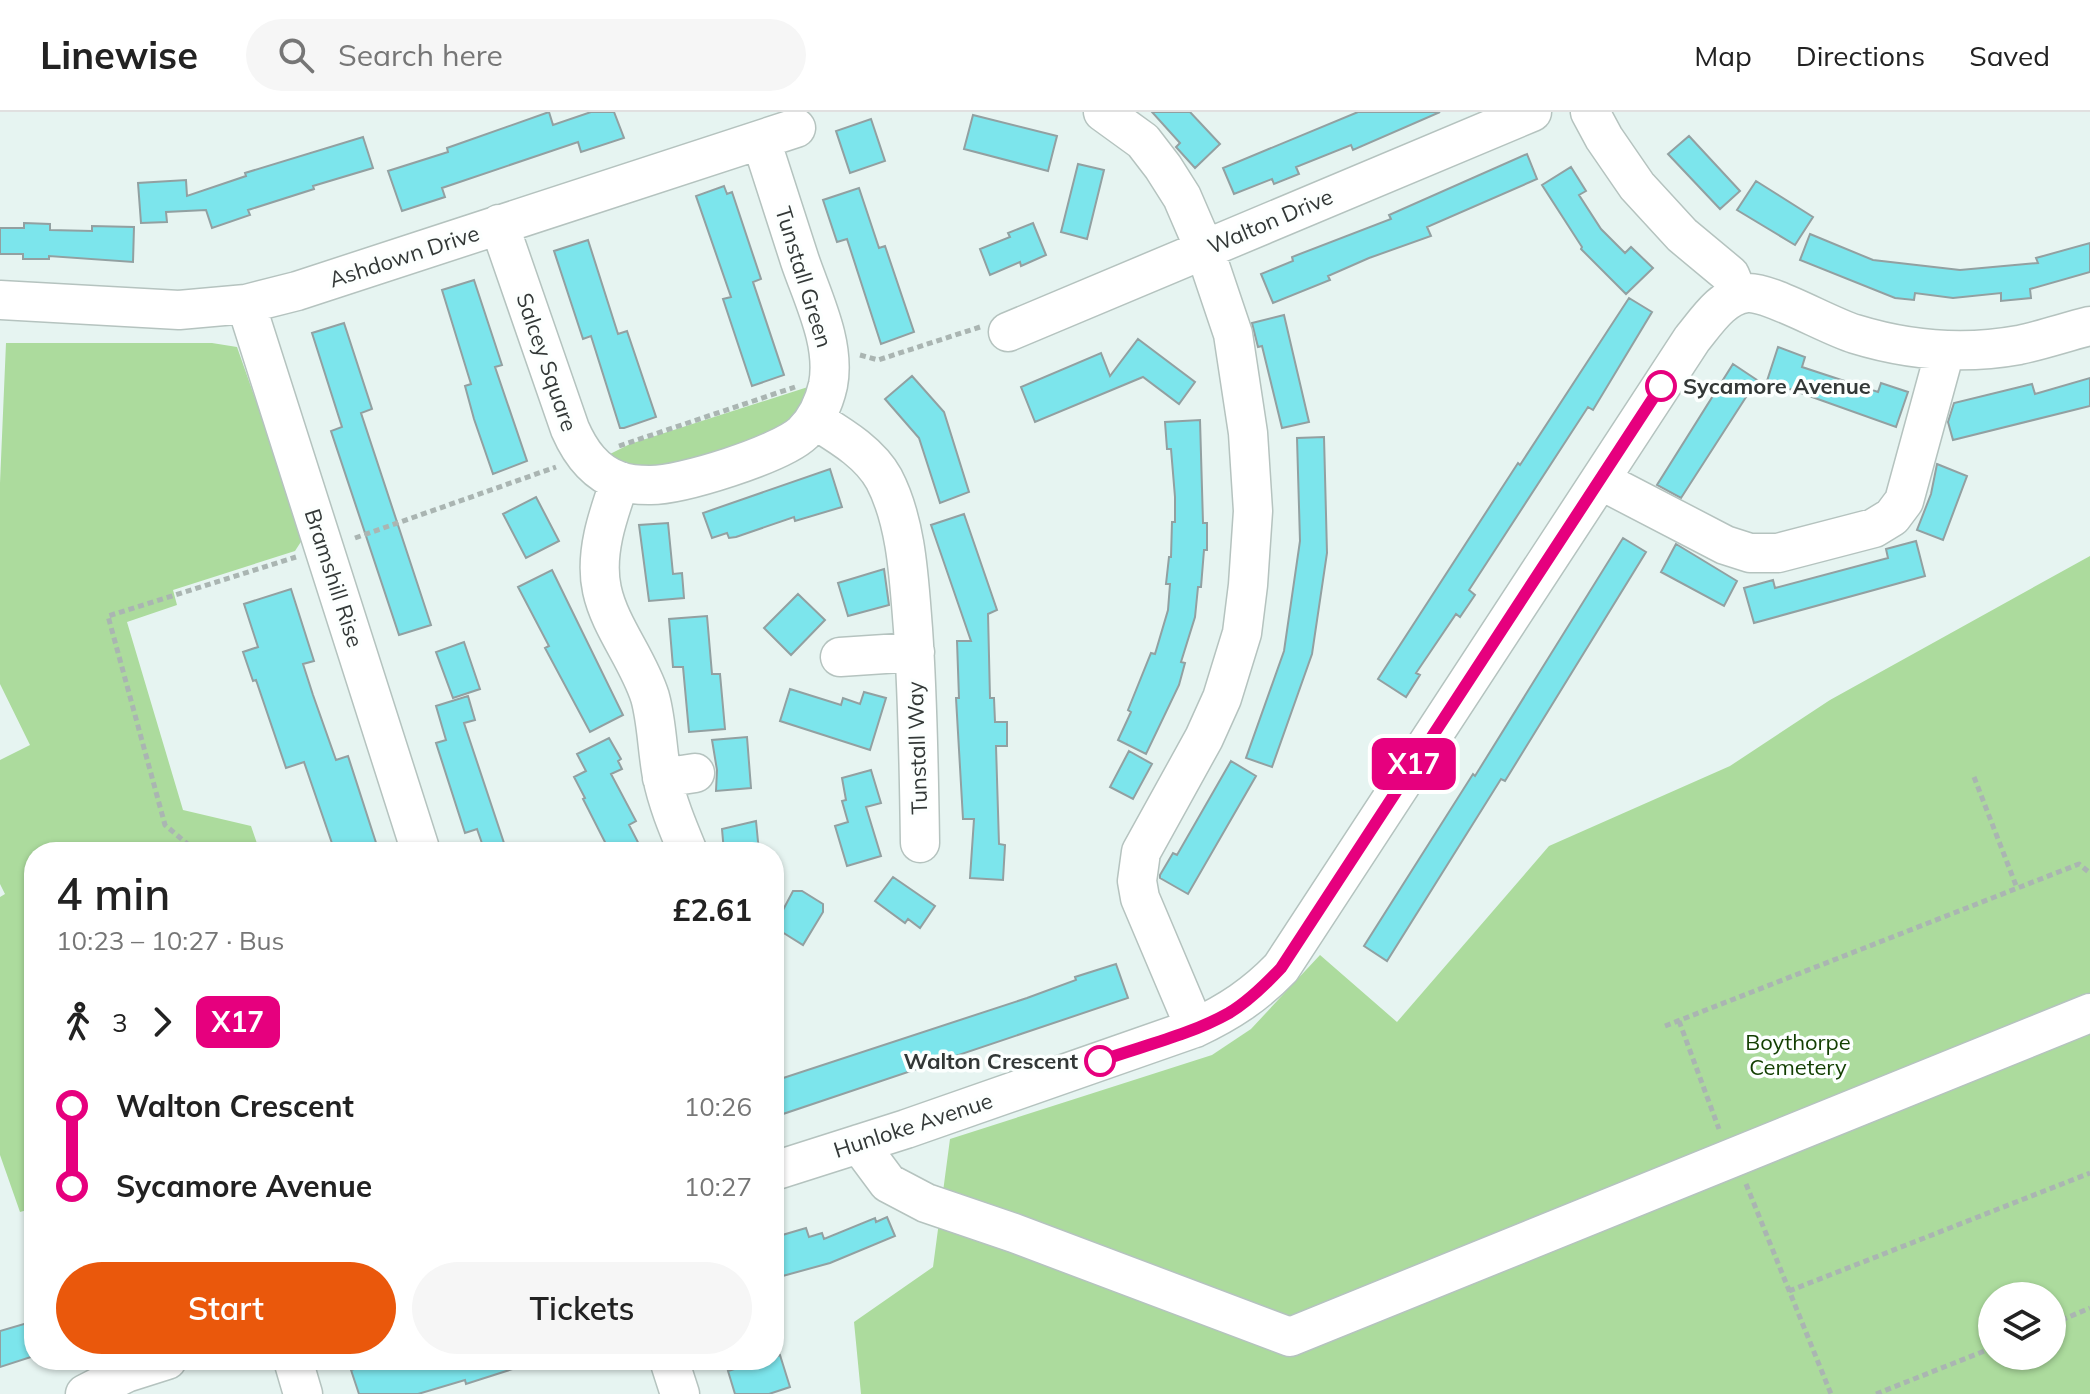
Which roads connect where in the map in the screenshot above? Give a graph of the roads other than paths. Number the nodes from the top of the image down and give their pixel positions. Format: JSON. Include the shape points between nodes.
{"nodes":[{"id":1,"x":1103,"y":112,"type":"edge"},
{"id":2,"x":1532,"y":112,"type":"edge"},
{"id":3,"x":1590,"y":112,"type":"edge"},
{"id":4,"x":778,"y":134,"type":"joint"},
{"id":5,"x":499,"y":224,"type":"junction"},
{"id":6,"x":1204,"y":248,"type":"junction"},
{"id":7,"x":1738,"y":294,"type":"junction"},
{"id":8,"x":0,"y":300,"type":"edge"},
{"id":9,"x":246,"y":304,"type":"junction"},
{"id":10,"x":2090,"y":326,"type":"edge"},
{"id":11,"x":1008,"y":332,"type":"road end"},
{"id":12,"x":1945,"y":351,"type":"junction"},
{"id":13,"x":815,"y":420,"type":"junction"},
{"id":14,"x":1600,"y":480,"type":"junction"},
{"id":15,"x":620,"y":481,"type":"junction"},
{"id":16,"x":915,"y":652,"type":"junction"},
{"id":17,"x":840,"y":657,"type":"dead end"},
{"id":18,"x":418,"y":842,"type":"edge"},
{"id":19,"x":687,"y":842,"type":"edge"},
{"id":20,"x":920,"y":843,"type":"dead end"},
{"id":21,"x":2090,"y":1013,"type":"edge"},
{"id":22,"x":1195,"y":1028,"type":"junction"},
{"id":23,"x":859,"y":1144,"type":"junction"},
{"id":24,"x":784,"y":1168,"type":"edge"},
{"id":25,"x":135,"y":1370,"type":"edge"},
{"id":26,"x":296,"y":1370,"type":"edge"},
{"id":27,"x":672,"y":1370,"type":"edge"},
{"id":28,"x":85,"y":1394,"type":"edge"},
{"id":29,"x":303,"y":1394,"type":"edge"},
{"id":30,"x":680,"y":1394,"type":"edge"}],
"edges":[{"from":1,"to":6,"type":"street","via":[[1143,141],[1163,167]]},
{"from":2,"to":6,"type":"street","name":"Walton Drive"},
{"from":3,"to":7,"type":"street","via":[[1637,186],[1682,235],[1730,275]]},
{"from":4,"to":5,"type":"street","name":"Ashdown Drive"},
{"from":4,"to":13,"type":"street","name":"Tunstall Green","via":[[829,368]]},
{"from":5,"to":9,"type":"street","name":"Ashdown Drive"},
{"from":5,"to":15,"type":"street","name":"Salcey Square","via":[[576,444],[600,472]]},
{"from":6,"to":11,"type":"street","name":"Walton Drive"},
{"from":6,"to":22,"type":"street","via":[[1233,334],[1248,433],[1253,511],[1248,585],[1242,633],[1222,698],[1141,852],[1137,881]]},
{"from":7,"to":12,"type":"street","via":[[1764,295],[1853,334]]},
{"from":7,"to":14,"type":"street","name":"Hunloke Avenue","via":[[1692,339]]},
{"from":8,"to":9,"type":"street","name":"Ashdown Drive","via":[[179,310]]},
{"from":9,"to":18,"type":"street","name":"Bramshill Rise"},
{"from":10,"to":12,"type":"street","via":[[2017,345]]},
{"from":12,"to":14,"type":"street","via":[[1904,501],[1874,528],[1778,553],[1750,553]]},
{"from":13,"to":15,"type":"street","via":[[784,446],[686,479],[650,486]]},
{"from":13,"to":16,"type":"street","name":"Tunstall Way","via":[[854,445],[883,477],[901,535]]},
{"from":14,"to":22,"type":"street","name":"Hunloke Avenue","via":[[1281,968],[1256,994]]},
{"from":15,"to":19,"type":"street","via":[[606,521],[602,590],[639,665],[678,775]]},
{"from":16,"to":17,"type":"street","name":"Tunstall Way"},
{"from":16,"to":20,"type":"street","name":"Tunstall Way"},
{"from":21,"to":23,"type":"street","via":[[1290,1337],[926,1203],[888,1183]]},
{"from":22,"to":23,"type":"street","name":"Hunloke Avenue"},
{"from":23,"to":24,"type":"street","name":"Hunloke Avenue"},
{"from":25,"to":28,"type":"street"},
{"from":26,"to":29,"type":"street"},
{"from":27,"to":30,"type":"street"}]}
